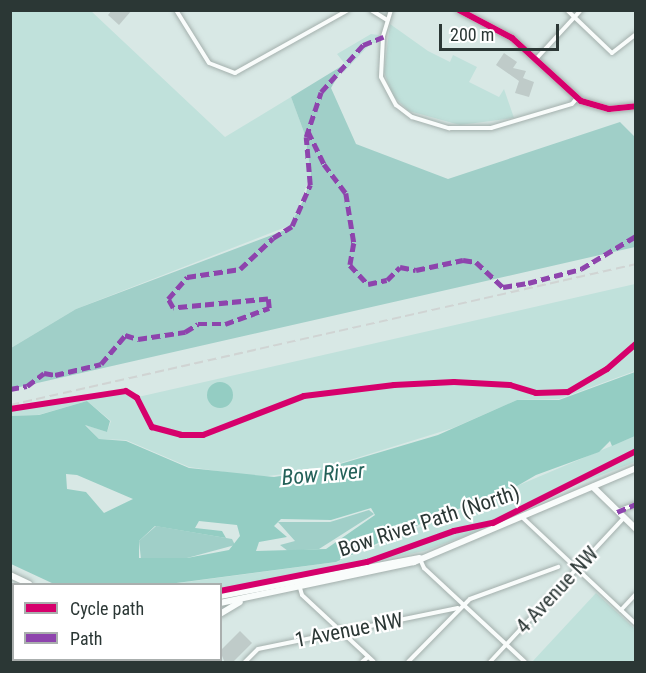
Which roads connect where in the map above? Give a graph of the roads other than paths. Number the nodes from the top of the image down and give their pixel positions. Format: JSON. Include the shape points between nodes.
{"nodes":[{"id":1,"x":176,"y":10,"type":"edge"},
{"id":2,"x":348,"y":10,"type":"edge"},
{"id":3,"x":371,"y":10,"type":"edge"},
{"id":4,"x":391,"y":10,"type":"edge"},
{"id":5,"x":459,"y":10,"type":"edge"},
{"id":6,"x":567,"y":10,"type":"edge"},
{"id":7,"x":581,"y":10,"type":"edge"},
{"id":8,"x":575,"y":18,"type":"junction"},
{"id":9,"x":387,"y":20,"type":"junction"},
{"id":10,"x":636,"y":34,"type":"edge"},
{"id":11,"x":536,"y":59,"type":"junction"},
{"id":12,"x":577,"y":98,"type":"junction"},
{"id":13,"x":636,"y":106,"type":"edge"},
{"id":14,"x":636,"y":468,"type":"edge"},
{"id":15,"x":593,"y":487,"type":"junction"},
{"id":16,"x":636,"y":504,"type":"edge"},
{"id":17,"x":617,"y":512,"type":"junction"},
{"id":18,"x":523,"y":518,"type":"junction"},
{"id":19,"x":624,"y":518,"type":"junction"},
{"id":20,"x":636,"y":529,"type":"edge"},
{"id":21,"x":420,"y":558,"type":"junction"},
{"id":22,"x":558,"y":567,"type":"dead end"},
{"id":23,"x":576,"y":569,"type":"junction"},
{"id":24,"x":10,"y":575,"type":"edge"},
{"id":25,"x":25,"y":583,"type":"edge"},
{"id":26,"x":300,"y":588,"type":"junction"},
{"id":27,"x":636,"y":594,"type":"edge"},
{"id":28,"x":228,"y":595,"type":"junction"},
{"id":29,"x":222,"y":596,"type":"edge"},
{"id":30,"x":246,"y":599,"type":"junction"},
{"id":31,"x":222,"y":602,"type":"edge"},
{"id":32,"x":222,"y":603,"type":"edge"},
{"id":33,"x":463,"y":604,"type":"junction"},
{"id":34,"x":458,"y":608,"type":"junction"},
{"id":35,"x":621,"y":610,"type":"junction"},
{"id":36,"x":222,"y":613,"type":"edge"},
{"id":37,"x":636,"y":624,"type":"edge"},
{"id":38,"x":341,"y":632,"type":"junction"},
{"id":39,"x":506,"y":645,"type":"junction"},
{"id":40,"x":368,"y":657,"type":"junction"},
{"id":41,"x":245,"y":663,"type":"edge"},
{"id":42,"x":362,"y":663,"type":"edge"},
{"id":43,"x":374,"y":663,"type":"edge"},
{"id":44,"x":408,"y":663,"type":"edge"},
{"id":45,"x":490,"y":663,"type":"edge"},
{"id":46,"x":525,"y":663,"type":"edge"}],
"edges":[{"from":1,"to":2,"type":"street","via":[[207,61],[232,73],[252,68]]},
{"from":3,"to":9,"type":"street"},
{"from":4,"to":9,"type":"street"},
{"from":5,"to":11,"type":"main road","via":[[512,38]]},
{"from":6,"to":8,"type":"street"},
{"from":7,"to":8,"type":"street"},
{"from":8,"to":10,"type":"street","via":[[615,53]]},
{"from":8,"to":11,"type":"street"},
{"from":9,"to":12,"type":"street","via":[[381,77],[396,105],[412,117],[459,129],[491,128],[572,104]]},
{"from":11,"to":12,"type":"main road"},
{"from":12,"to":13,"type":"main road","via":[[609,109]]},
{"from":14,"to":15,"type":"main road"},
{"from":15,"to":17,"type":"main road"},
{"from":15,"to":18,"type":"main road"},
{"from":16,"to":17,"type":"street"},
{"from":17,"to":19,"type":"main road"},
{"from":18,"to":21,"type":"main road"},
{"from":18,"to":23,"type":"street"},
{"from":19,"to":20,"type":"main road"},
{"from":19,"to":23,"type":"street","name":"4 Avenue NW"},
{"from":21,"to":26,"type":"main road","via":[[396,568]]},
{"from":21,"to":28,"type":"main road"},
{"from":21,"to":33,"type":"street","via":[[424,568]]},
{"from":22,"to":33,"type":"street"},
{"from":23,"to":35,"type":"street"},
{"from":23,"to":39,"type":"street","name":"4 Avenue NW"},
{"from":24,"to":25,"type":"main road"},
{"from":26,"to":30,"type":"main road"},
{"from":26,"to":38,"type":"street"},
{"from":27,"to":35,"type":"street"},
{"from":28,"to":29,"type":"main road"},
{"from":28,"to":31,"type":"main road"},
{"from":30,"to":32,"type":"main road"},
{"from":30,"to":36,"type":"main road"},
{"from":33,"to":34,"type":"street"},
{"from":33,"to":39,"type":"street"},
{"from":34,"to":38,"type":"street","name":"1 Avenue NW"},
{"from":34,"to":44,"type":"street"},
{"from":35,"to":37,"type":"street"},
{"from":38,"to":40,"type":"street"},
{"from":38,"to":41,"type":"street","name":"1 Avenue NW","via":[[258,649]]},
{"from":39,"to":45,"type":"street","name":"4 Avenue NW"},
{"from":39,"to":46,"type":"street"},
{"from":40,"to":42,"type":"street"},
{"from":40,"to":43,"type":"street"}]}
